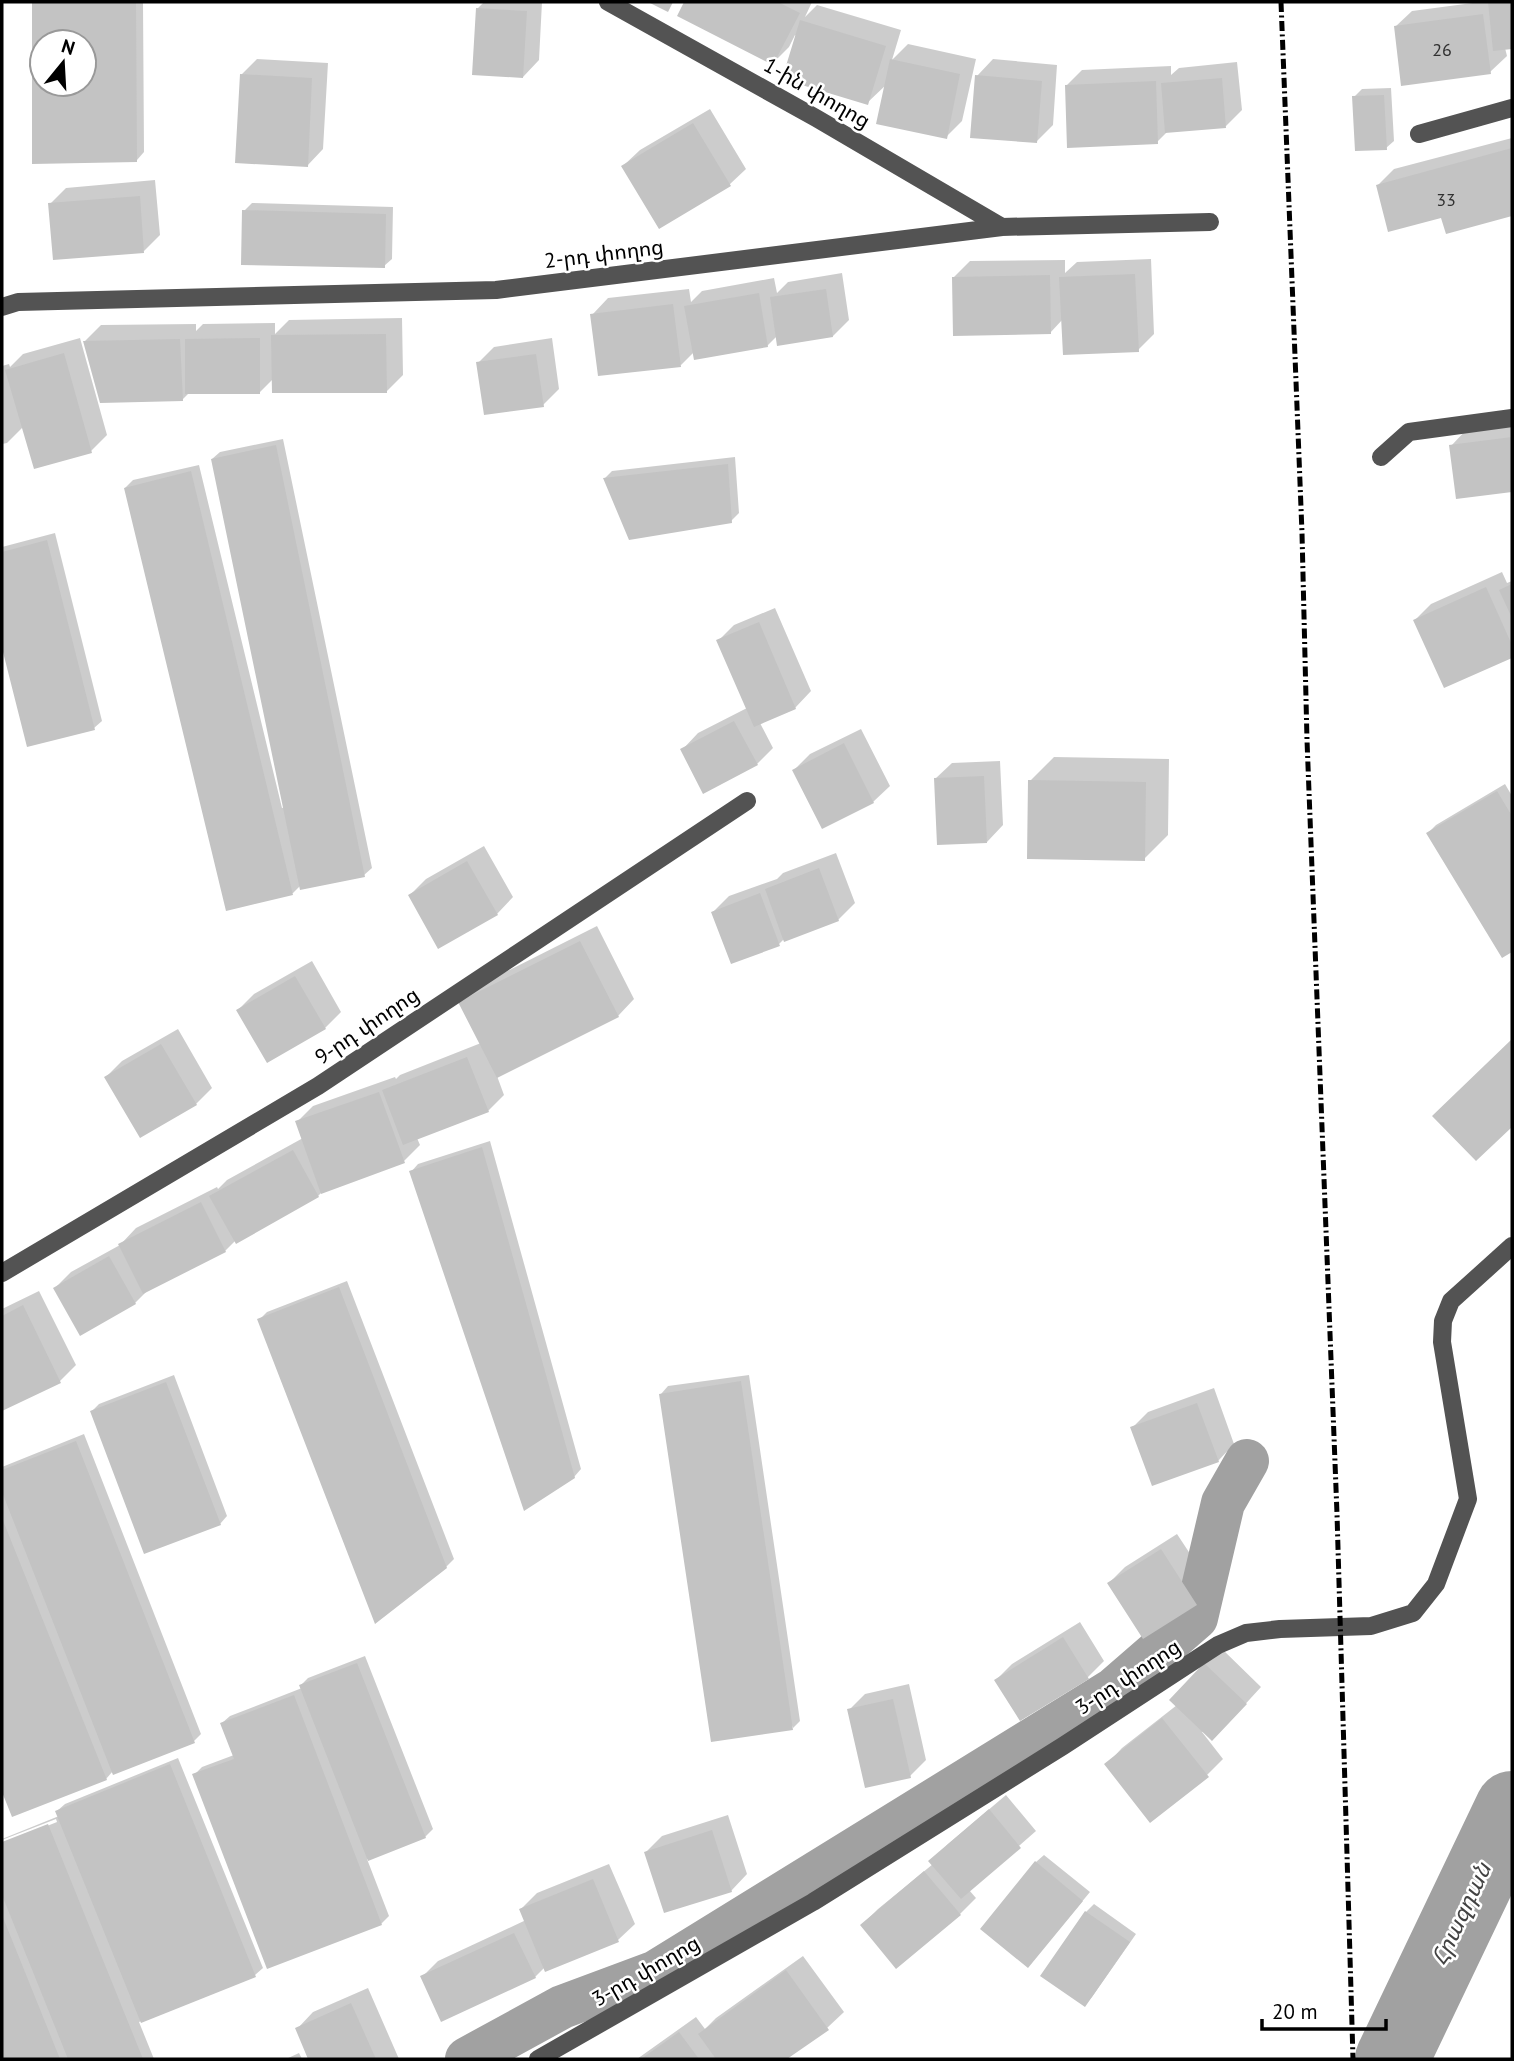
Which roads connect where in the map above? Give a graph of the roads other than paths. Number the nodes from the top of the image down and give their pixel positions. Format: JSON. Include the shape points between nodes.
{"nodes":[{"id":1,"x":608,"y":2,"type":"edge"},
{"id":2,"x":1512,"y":108,"type":"edge"},
{"id":3,"x":1419,"y":134,"type":"dead end"},
{"id":4,"x":1210,"y":222,"type":"dead end"},
{"id":5,"x":1002,"y":227,"type":"junction"},
{"id":6,"x":2,"y":307,"type":"edge"},
{"id":7,"x":1512,"y":418,"type":"edge"},
{"id":8,"x":1381,"y":457,"type":"dead end"},
{"id":9,"x":747,"y":801,"type":"dead end"},
{"id":10,"x":1512,"y":1246,"type":"edge"},
{"id":11,"x":2,"y":1273,"type":"edge"},
{"id":12,"x":538,"y":2059,"type":"edge"}],
"edges":[{"from":1,"to":5,"type":"street","name":"1-ին փողոց"},
{"from":2,"to":3,"type":"street"},
{"from":4,"to":5,"type":"street","name":"2-րդ փողոց"},
{"from":5,"to":6,"type":"street","name":"2-րդ փողոց","via":[[496,290],[18,302]]},
{"from":7,"to":8,"type":"street","via":[[1409,432]]},
{"from":9,"to":11,"type":"street","name":"9-րդ փողոց","via":[[318,1086]]},
{"from":10,"to":12,"type":"street","name":"3-րդ փողոց","via":[[1451,1301],[1443,1321],[1442,1342],[1468,1499],[1436,1584],[1413,1613],[1371,1626],[1247,1633],[1218,1645],[813,1902]]}]}
